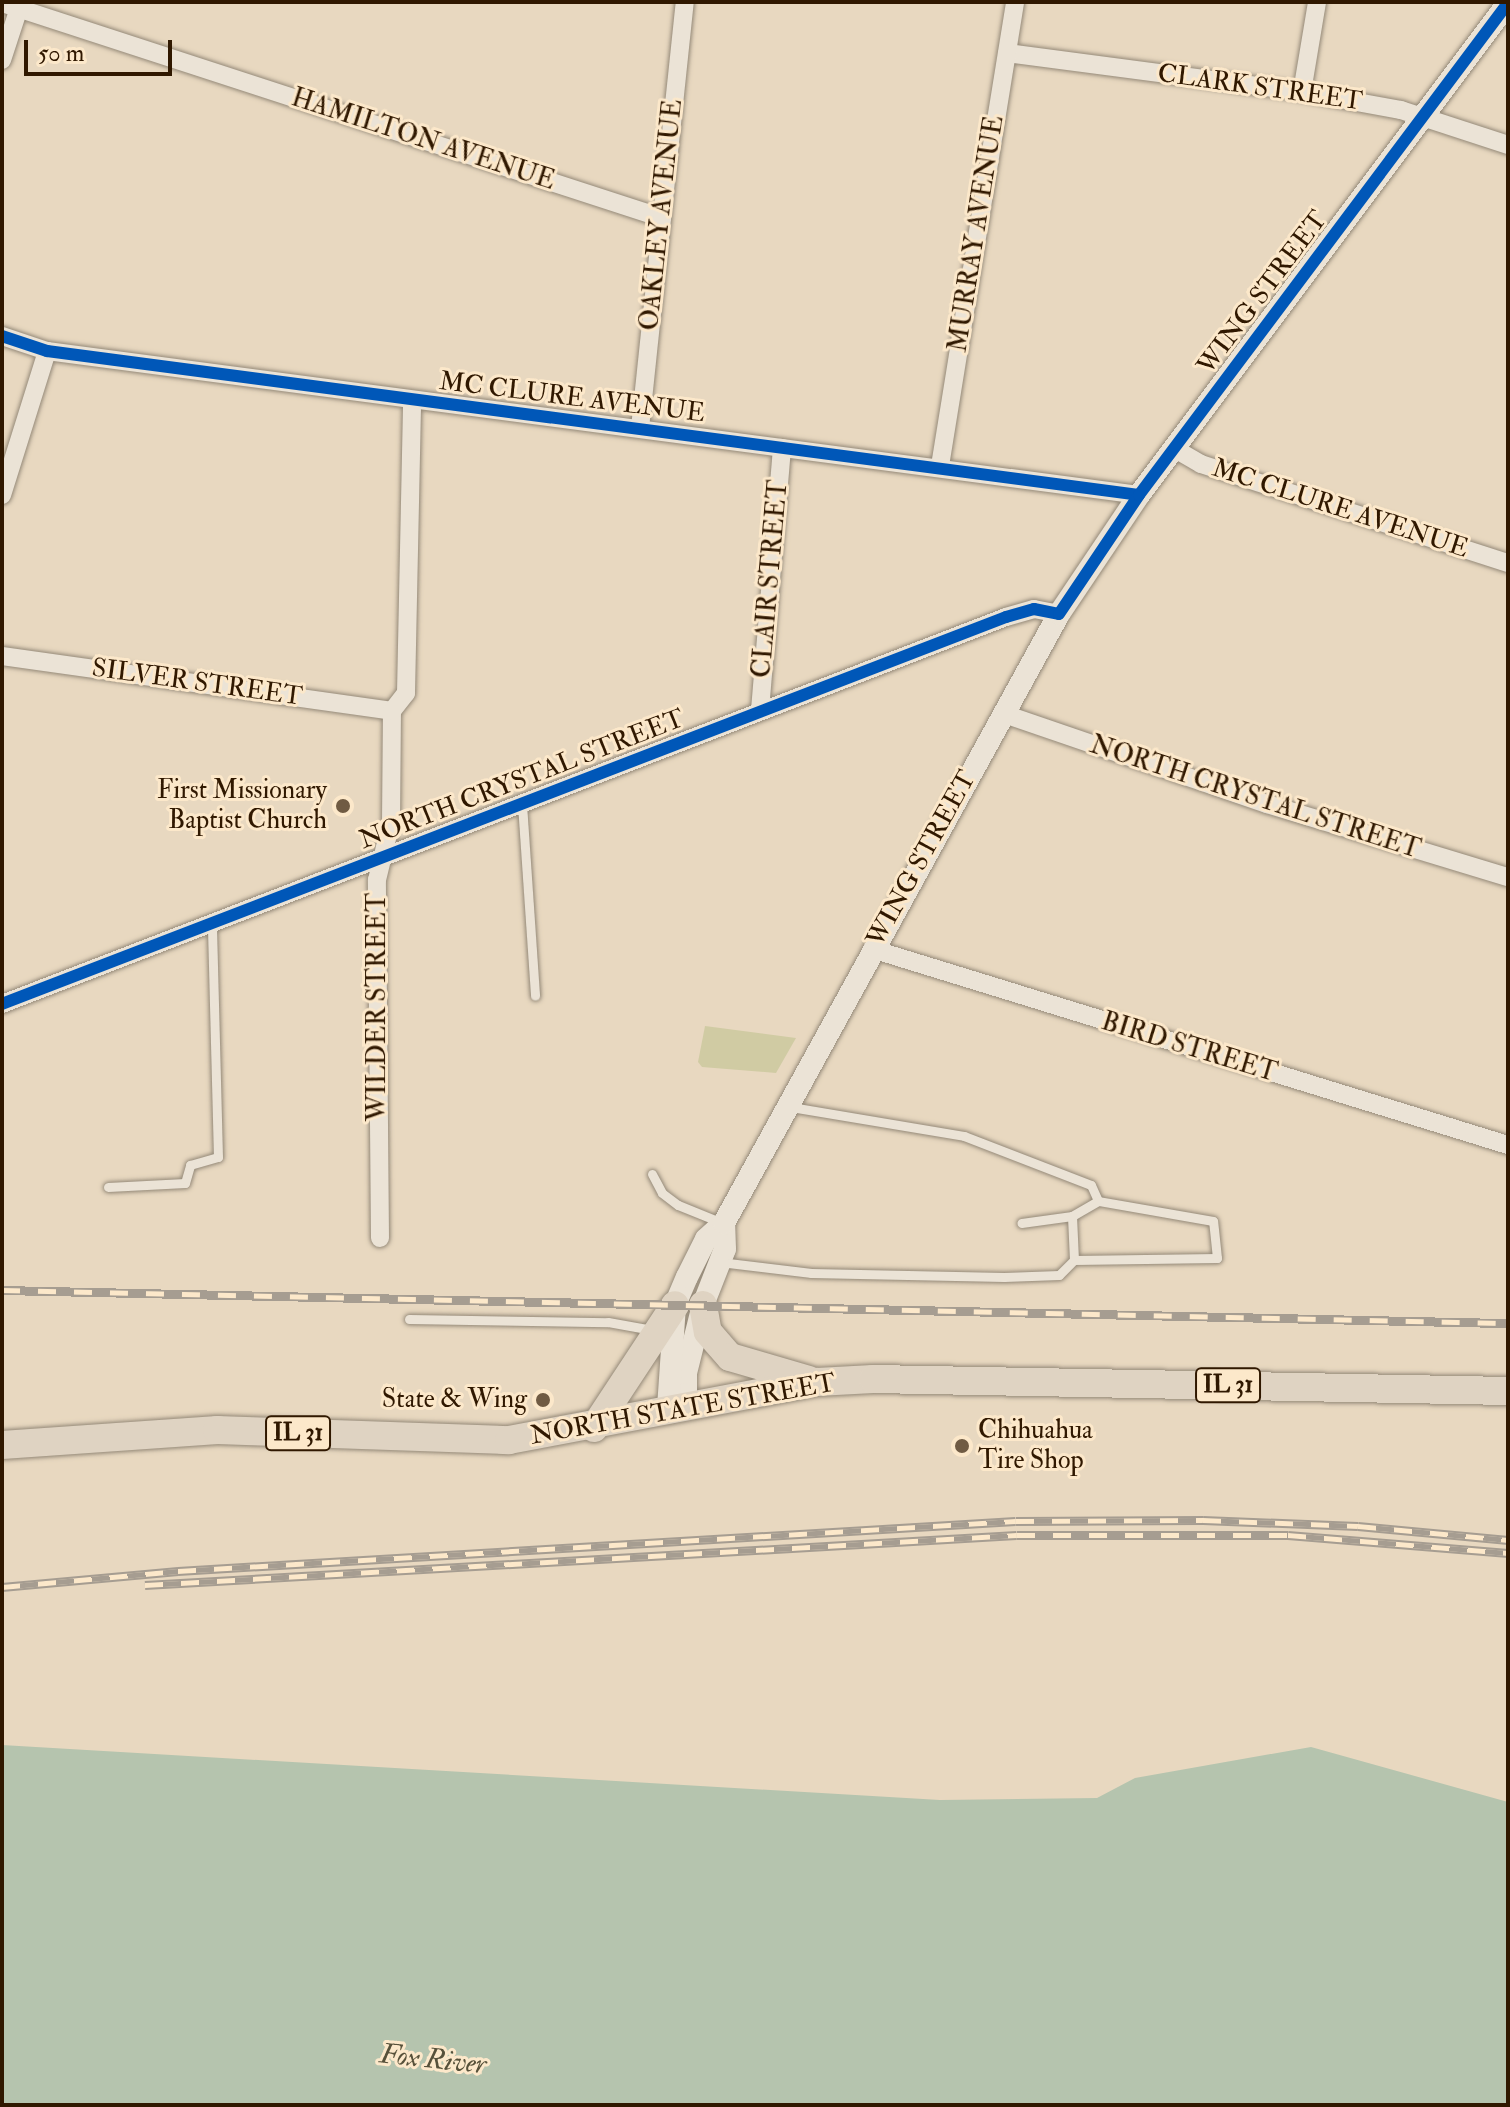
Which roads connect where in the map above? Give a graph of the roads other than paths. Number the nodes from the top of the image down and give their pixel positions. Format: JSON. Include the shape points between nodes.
{"nodes":[{"id":1,"x":685,"y":2,"type":"edge"},
{"id":2,"x":1015,"y":2,"type":"edge"},
{"id":3,"x":1317,"y":2,"type":"edge"},
{"id":4,"x":1508,"y":3,"type":"edge"},
{"id":5,"x":14,"y":4,"type":"edge"},
{"id":6,"x":1007,"y":53,"type":"junction"},
{"id":7,"x":2,"y":60,"type":"edge"},
{"id":8,"x":1302,"y":92,"type":"junction"},
{"id":9,"x":1422,"y":116,"type":"junction"},
{"id":10,"x":1508,"y":145,"type":"edge"},
{"id":11,"x":662,"y":218,"type":"junction"},
{"id":12,"x":2,"y":336,"type":"edge"},
{"id":13,"x":47,"y":351,"type":"junction"},
{"id":14,"x":412,"y":400,"type":"junction"},
{"id":15,"x":640,"y":428,"type":"junction"},
{"id":16,"x":782,"y":448,"type":"junction"},
{"id":17,"x":1175,"y":449,"type":"junction"},
{"id":18,"x":940,"y":466,"type":"junction"},
{"id":19,"x":2,"y":495,"type":"edge"},
{"id":20,"x":1139,"y":495,"type":"junction"},
{"id":21,"x":1508,"y":563,"type":"edge"},
{"id":22,"x":1059,"y":614,"type":"junction"},
{"id":23,"x":2,"y":656,"type":"edge"},
{"id":24,"x":760,"y":710,"type":"junction"},
{"id":25,"x":392,"y":711,"type":"junction"},
{"id":26,"x":1004,"y":714,"type":"junction"},
{"id":27,"x":522,"y":804,"type":"junction"},
{"id":28,"x":379,"y":858,"type":"junction"},
{"id":29,"x":1508,"y":877,"type":"edge"},
{"id":30,"x":212,"y":925,"type":"junction"},
{"id":31,"x":872,"y":949,"type":"junction"},
{"id":32,"x":535,"y":996,"type":"dead end"},
{"id":33,"x":2,"y":1004,"type":"edge"},
{"id":34,"x":788,"y":1106,"type":"junction"},
{"id":35,"x":1508,"y":1145,"type":"edge"},
{"id":36,"x":652,"y":1174,"type":"dead end"},
{"id":37,"x":108,"y":1187,"type":"dead end"},
{"id":38,"x":1098,"y":1201,"type":"junction"},
{"id":39,"x":1072,"y":1216,"type":"junction"},
{"id":40,"x":724,"y":1223,"type":"junction"},
{"id":41,"x":1021,"y":1223,"type":"dead end"},
{"id":42,"x":380,"y":1238,"type":"dead end"},
{"id":43,"x":1074,"y":1260,"type":"junction"},
{"id":44,"x":720,"y":1262,"type":"junction"},
{"id":45,"x":689,"y":1305,"type":"junction"},
{"id":46,"x":409,"y":1319,"type":"dead end"},
{"id":47,"x":660,"y":1331,"type":"junction"},
{"id":48,"x":817,"y":1382,"type":"junction"},
{"id":49,"x":1508,"y":1391,"type":"edge"},
{"id":50,"x":677,"y":1407,"type":"junction"},
{"id":51,"x":594,"y":1428,"type":"junction"},
{"id":52,"x":2,"y":1445,"type":"edge"}],
"edges":[{"from":1,"to":11,"type":"street","name":"OAKLEY AVENUE"},
{"from":2,"to":6,"type":"street","name":"MURRAY AVENUE"},
{"from":3,"to":8,"type":"street"},
{"from":4,"to":9,"type":"street","name":"WING STREET"},
{"from":5,"to":7,"type":"street"},
{"from":5,"to":11,"type":"street","name":"HAMILTON AVENUE"},
{"from":6,"to":8,"type":"street","name":"CLARK STREET"},
{"from":6,"to":18,"type":"street","name":"MURRAY AVENUE"},
{"from":8,"to":9,"type":"street","name":"CLARK STREET"},
{"from":9,"to":10,"type":"street","name":"CLARK STREET"},
{"from":9,"to":17,"type":"street","name":"WING STREET"},
{"from":11,"to":15,"type":"street","name":"OAKLEY AVENUE"},
{"from":12,"to":13,"type":"street","name":"MC CLURE AVENUE"},
{"from":13,"to":14,"type":"street","name":"MC CLURE AVENUE"},
{"from":13,"to":19,"type":"street"},
{"from":14,"to":15,"type":"street","name":"MC CLURE AVENUE"},
{"from":14,"to":25,"type":"street","name":"WILDER STREET","via":[[406,685]]},
{"from":15,"to":16,"type":"street","name":"MC CLURE AVENUE"},
{"from":16,"to":18,"type":"street","name":"MC CLURE AVENUE"},
{"from":16,"to":24,"type":"street","name":"CLAIR STREET"},
{"from":17,"to":20,"type":"street","name":"WING STREET"},
{"from":17,"to":21,"type":"street","name":"MC CLURE AVENUE","via":[[1201,464]]},
{"from":18,"to":20,"type":"street","name":"MC CLURE AVENUE"},
{"from":20,"to":22,"type":"street","name":"WING STREET"},
{"from":22,"to":24,"type":"street","name":"NORTH CRYSTAL STREET","via":[[1034,609],[1006,617]]},
{"from":22,"to":26,"type":"street","name":"WING STREET"},
{"from":23,"to":25,"type":"street","name":"SILVER STREET"},
{"from":24,"to":27,"type":"street","name":"NORTH CRYSTAL STREET"},
{"from":25,"to":28,"type":"street","name":"WILDER STREET","via":[[391,822]]},
{"from":26,"to":29,"type":"street","name":"NORTH CRYSTAL STREET","via":[[1253,799]]},
{"from":26,"to":31,"type":"street","name":"WING STREET"},
{"from":27,"to":28,"type":"street","name":"NORTH CRYSTAL STREET"},
{"from":27,"to":32,"type":"lane"},
{"from":28,"to":30,"type":"street","name":"NORTH CRYSTAL STREET"},
{"from":28,"to":42,"type":"street","name":"WILDER STREET"},
{"from":30,"to":33,"type":"street","name":"NORTH CRYSTAL STREET"},
{"from":30,"to":37,"type":"lane","via":[[218,1157],[203,1157],[190,1165],[185,1183]]},
{"from":31,"to":34,"type":"street","name":"WING STREET"},
{"from":31,"to":35,"type":"street","name":"BIRD STREET"},
{"from":34,"to":38,"type":"lane","via":[[964,1136],[1091,1185]]},
{"from":34,"to":40,"type":"street","name":"WING STREET"},
{"from":36,"to":40,"type":"lane","via":[[662,1193],[678,1205]]},
{"from":38,"to":39,"type":"lane"},
{"from":38,"to":43,"type":"lane","via":[[1213,1221],[1217,1258]]},
{"from":39,"to":41,"type":"lane"},
{"from":39,"to":43,"type":"lane"},
{"from":40,"to":44,"type":"street","name":"WING STREET"},
{"from":40,"to":45,"type":"street","name":"WING STREET","via":[[706,1239]]},
{"from":43,"to":44,"type":"lane","via":[[1059,1275],[1004,1277],[811,1273]]},
{"from":44,"to":45,"type":"street","name":"WING STREET"},
{"from":45,"to":47,"type":"main road"},
{"from":45,"to":48,"type":"main road","via":[[730,1357]]},
{"from":45,"to":50,"type":"street","name":"WING STREET"},
{"from":46,"to":47,"type":"lane","via":[[608,1322]]},
{"from":47,"to":51,"type":"main road"},
{"from":48,"to":49,"type":"main road","name":"NORTH STATE STREET","number":"IL 31","via":[[947,1379]]},
{"from":48,"to":50,"type":"main road","name":"NORTH STATE STREET","number":"IL 31"},
{"from":50,"to":51,"type":"main road","name":"NORTH STATE STREET","number":"IL 31"},
{"from":51,"to":52,"type":"main road","name":"NORTH STATE STREET","number":"IL 31","via":[[509,1440],[217,1430]]}]}
